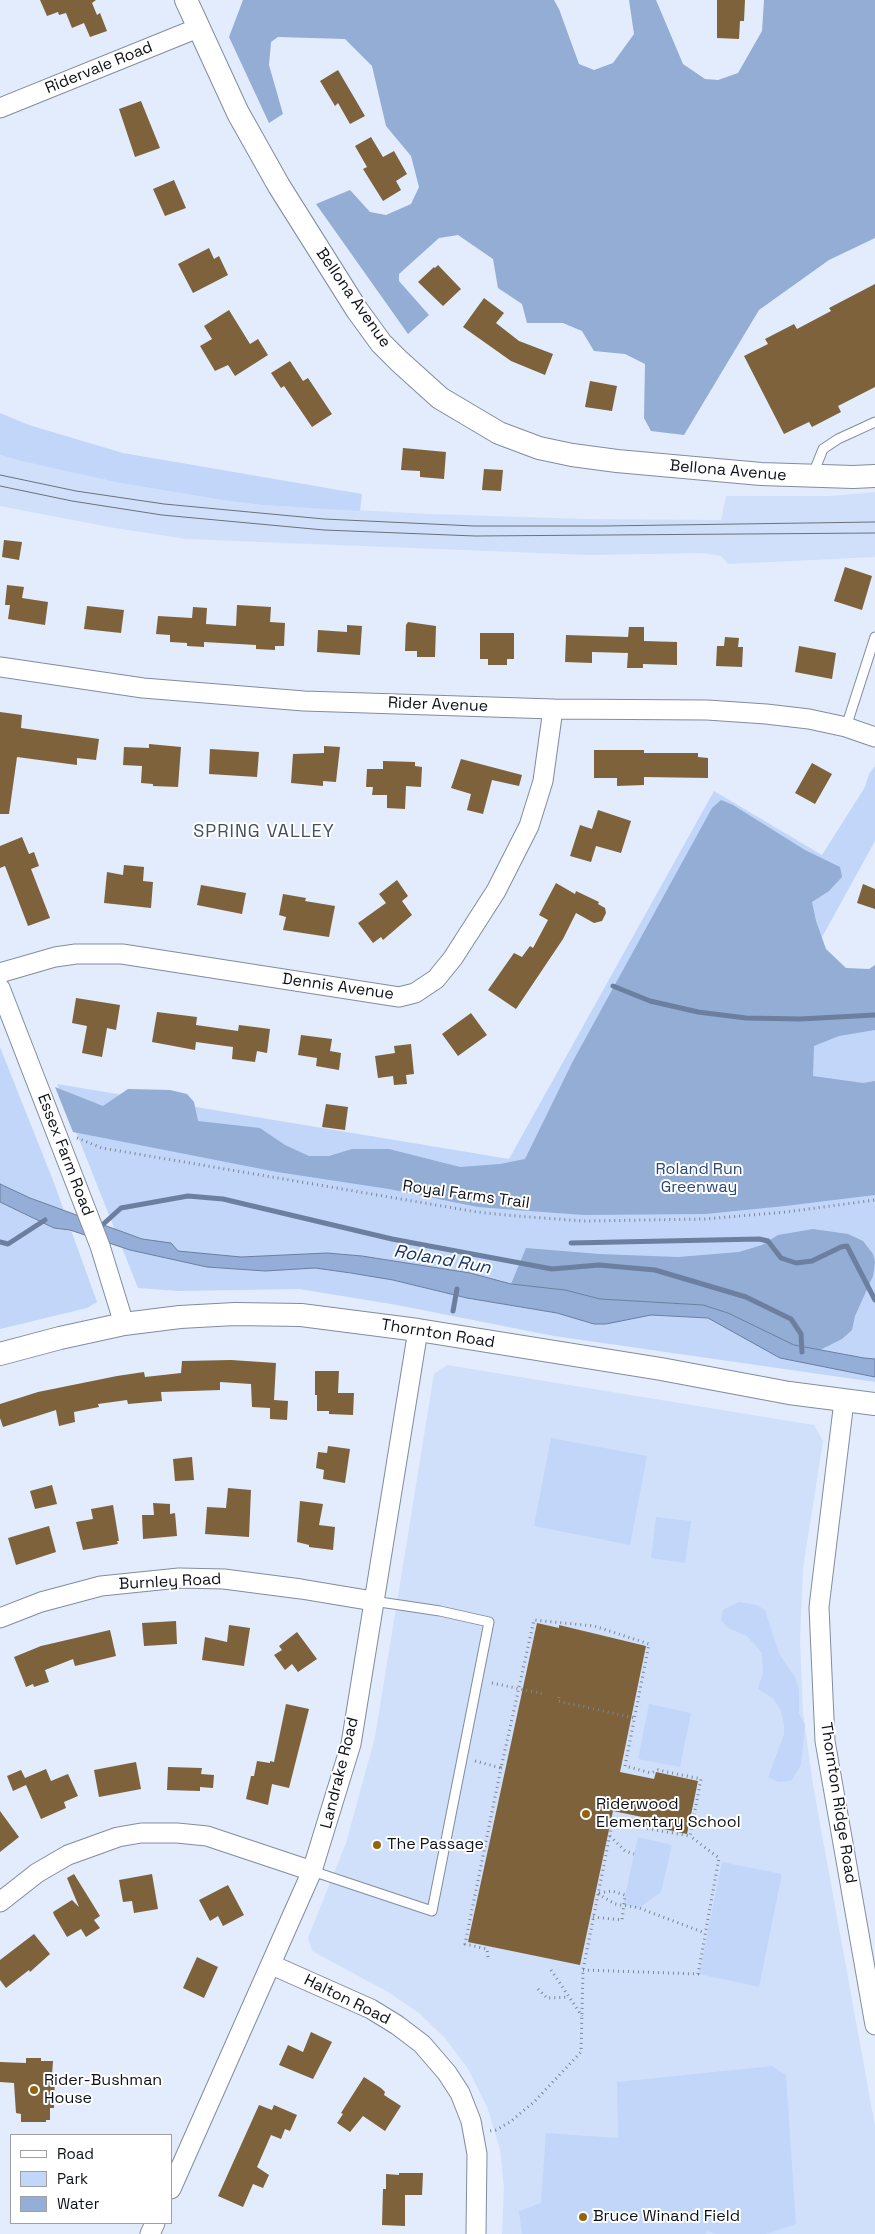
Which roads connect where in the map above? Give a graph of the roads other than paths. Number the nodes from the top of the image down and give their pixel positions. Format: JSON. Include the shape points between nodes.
{"nodes":[{"id":1,"x":186,"y":0,"type":"edge"},
{"id":2,"x":198,"y":28,"type":"junction"},
{"id":3,"x":0,"y":108,"type":"edge"},
{"id":4,"x":875,"y":422,"type":"edge"},
{"id":5,"x":875,"y":476,"type":"edge"},
{"id":6,"x":812,"y":477,"type":"junction"},
{"id":7,"x":875,"y":637,"type":"edge"},
{"id":8,"x":0,"y":667,"type":"edge"},
{"id":9,"x":553,"y":709,"type":"junction"},
{"id":10,"x":846,"y":727,"type":"junction"},
{"id":11,"x":875,"y":737,"type":"edge"},
{"id":12,"x":0,"y":973,"type":"edge"},
{"id":13,"x":0,"y":988,"type":"edge"},
{"id":14,"x":124,"y":1324,"type":"junction"},
{"id":15,"x":418,"y":1330,"type":"junction"},
{"id":16,"x":0,"y":1354,"type":"edge"},
{"id":17,"x":844,"y":1401,"type":"junction"},
{"id":18,"x":875,"y":1404,"type":"edge"},
{"id":19,"x":373,"y":1601,"type":"junction"},
{"id":20,"x":0,"y":1618,"type":"edge"},
{"id":21,"x":312,"y":1871,"type":"junction"},
{"id":22,"x":0,"y":1902,"type":"edge"},
{"id":23,"x":272,"y":1965,"type":"junction"},
{"id":24,"x":875,"y":2025,"type":"edge"},
{"id":25,"x":172,"y":2188,"type":"edge"},
{"id":26,"x":476,"y":2234,"type":"edge"}],
"edges":[{"from":1,"to":2,"type":"street","name":"Bellona Avenue"},
{"from":2,"to":3,"type":"street","name":"Ridervale Road"},
{"from":2,"to":6,"type":"street","name":"Bellona Avenue","via":[[230,96],[279,186],[357,310],[399,362],[440,398],[499,433],[539,448],[618,461]]},
{"from":4,"to":6,"type":"lane","via":[[838,439],[823,450]]},
{"from":5,"to":6,"type":"street","name":"Bellona Avenue"},
{"from":7,"to":10,"type":"lane"},
{"from":8,"to":9,"type":"street","name":"Rider Avenue","via":[[142,688],[304,701]]},
{"from":9,"to":10,"type":"street","name":"Rider Avenue","via":[[746,712]]},
{"from":9,"to":12,"type":"street","name":"Dennis Avenue","via":[[543,781],[529,826],[496,892],[453,958],[436,979],[422,989],[399,997],[122,954],[56,957]]},
{"from":10,"to":11,"type":"street","name":"Rider Avenue"},
{"from":13,"to":14,"type":"street","name":"Essex Farm Road","via":[[100,1246]]},
{"from":14,"to":15,"type":"street","name":"Thornton Road","via":[[180,1317],[254,1314],[310,1316]]},
{"from":14,"to":16,"type":"street","name":"Thornton Road"},
{"from":15,"to":17,"type":"street","name":"Thornton Road"},
{"from":15,"to":19,"type":"street","name":"Landrake Road"},
{"from":17,"to":18,"type":"street","name":"Thornton Road"},
{"from":17,"to":24,"type":"street","name":"Thornton Ridge Road","via":[[819,1607],[825,1741]]},
{"from":19,"to":20,"type":"street","name":"Burnley Road","via":[[224,1579],[179,1578],[101,1586],[41,1602]]},
{"from":19,"to":21,"type":"street","name":"Landrake Road","via":[[351,1744]]},
{"from":19,"to":21,"type":"lane","via":[[489,1622],[432,1911]]},
{"from":21,"to":22,"type":"street","via":[[207,1836],[141,1834],[118,1837],[68,1855],[37,1873]]},
{"from":21,"to":23,"type":"street","name":"Landrake Road"},
{"from":23,"to":25,"type":"street","name":"Landrake Road"},
{"from":23,"to":26,"type":"street","name":"Halton Road","via":[[371,2009],[398,2025],[422,2044],[447,2073],[460,2093],[471,2121],[477,2154]]}]}
